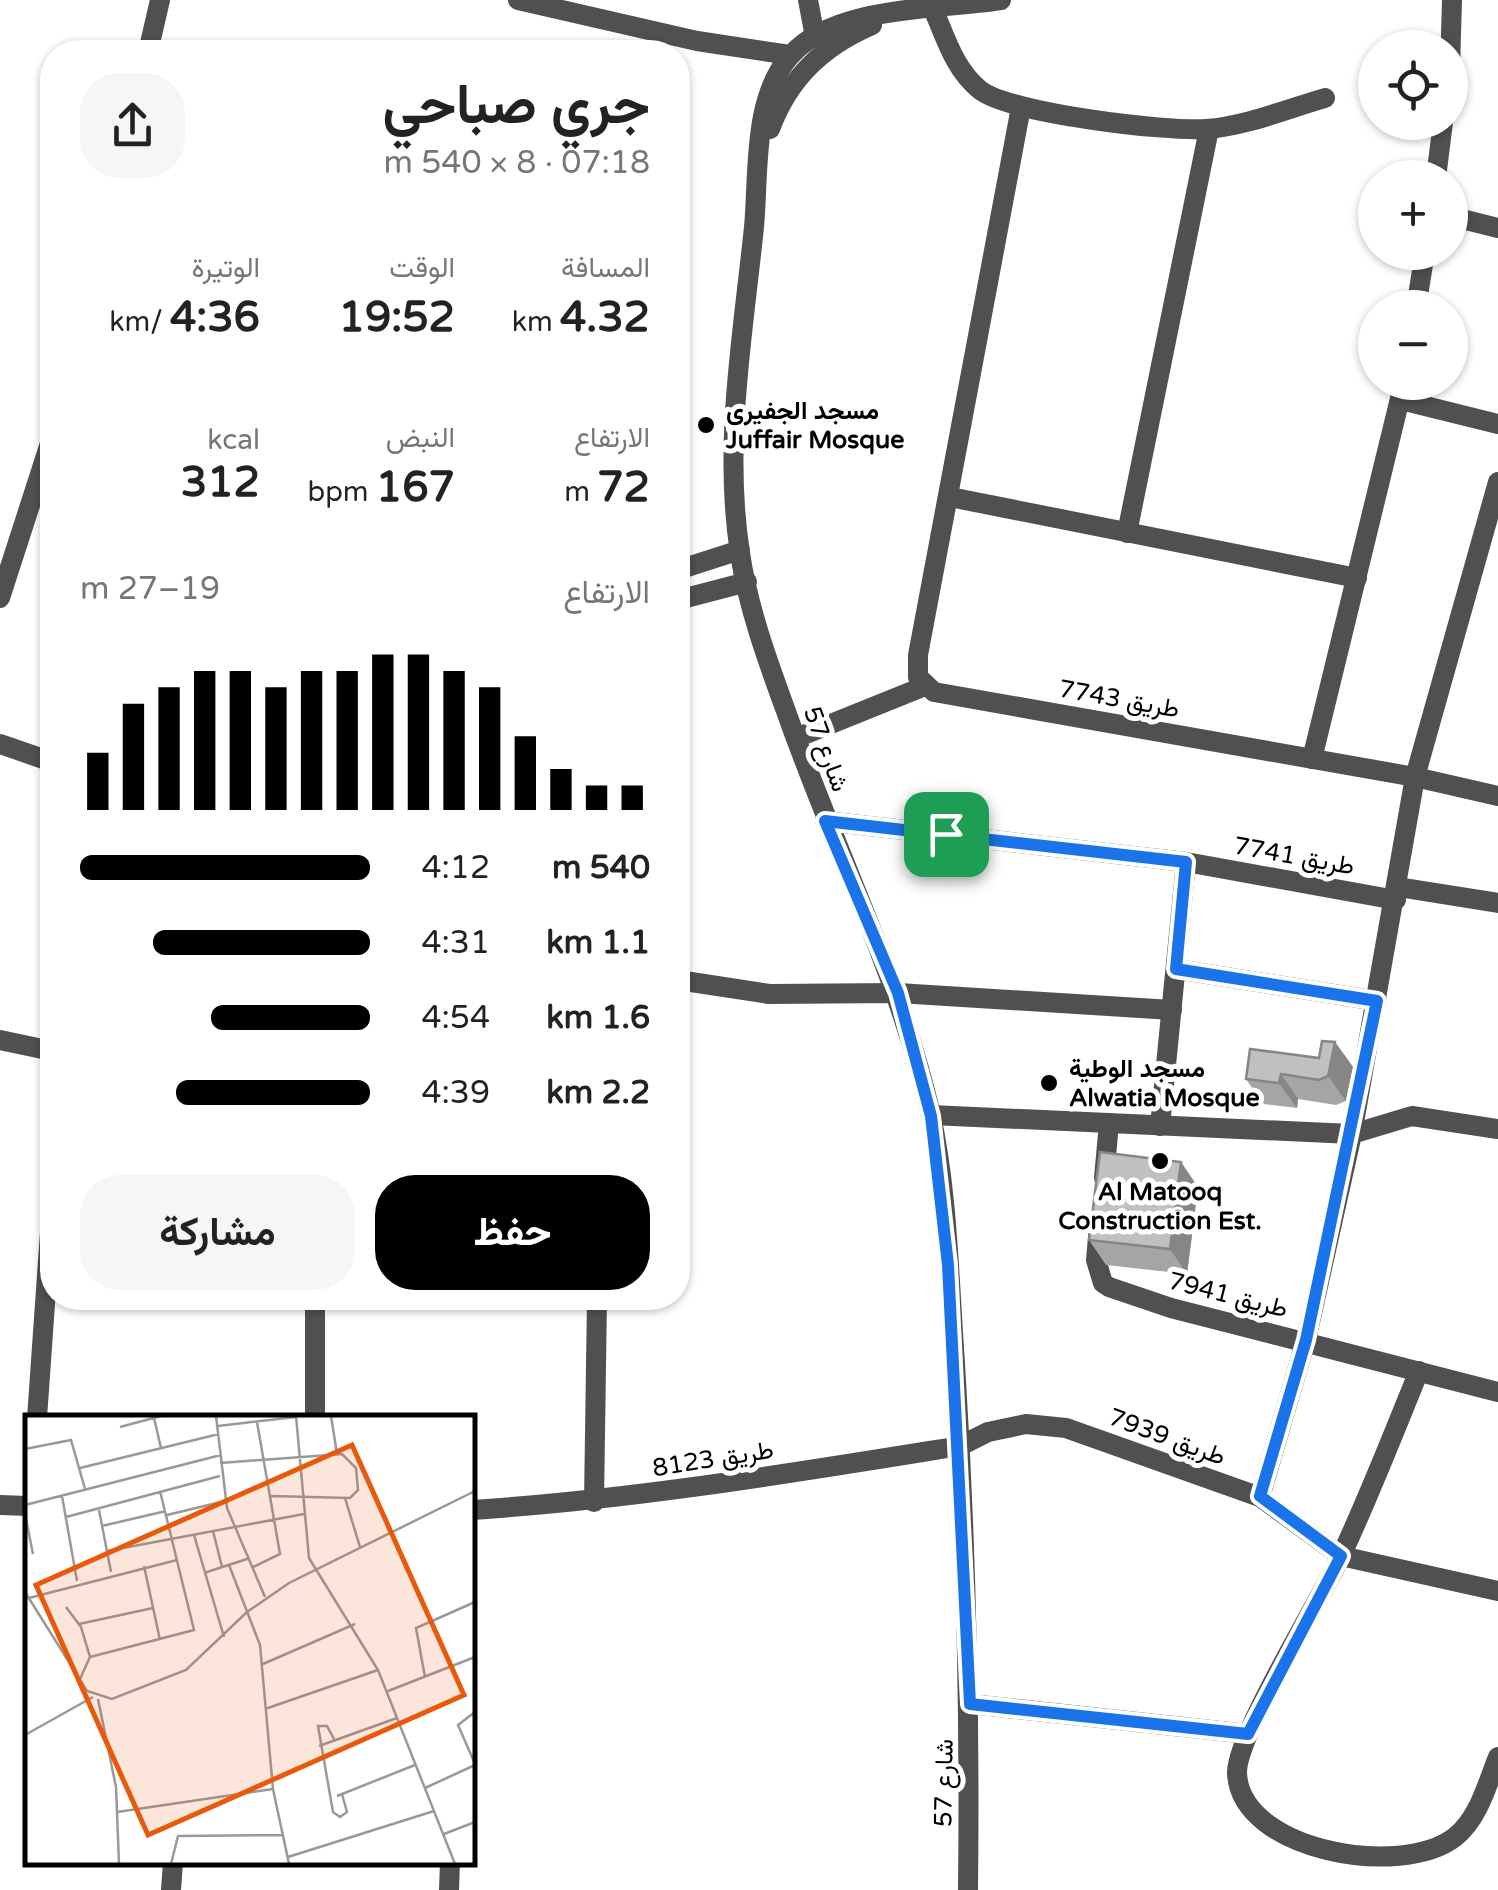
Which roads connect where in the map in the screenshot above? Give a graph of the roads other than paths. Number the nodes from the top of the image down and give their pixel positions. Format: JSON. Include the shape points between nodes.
{"nodes":[{"id":1,"x":160,"y":0,"type":"edge"},
{"id":2,"x":518,"y":0,"type":"edge"},
{"id":3,"x":808,"y":0,"type":"edge"},
{"id":4,"x":1001,"y":0,"type":"edge"},
{"id":5,"x":1452,"y":0,"type":"edge"},
{"id":6,"x":934,"y":11,"type":"junction"},
{"id":7,"x":912,"y":12,"type":"junction"},
{"id":8,"x":1451,"y":30,"type":"edge"},
{"id":9,"x":815,"y":36,"type":"junction"},
{"id":10,"x":151,"y":40,"type":"edge"},
{"id":11,"x":790,"y":56,"type":"junction"},
{"id":12,"x":1325,"y":98,"type":"dead end"},
{"id":13,"x":1022,"y":108,"type":"junction"},
{"id":14,"x":1209,"y":129,"type":"junction"},
{"id":15,"x":762,"y":152,"type":"junction"},
{"id":16,"x":1468,"y":220,"type":"edge"},
{"id":17,"x":1498,"y":228,"type":"edge"},
{"id":18,"x":1400,"y":400,"type":"edge"},
{"id":19,"x":1428,"y":400,"type":"edge"},
{"id":20,"x":1498,"y":424,"type":"edge"},
{"id":21,"x":40,"y":474,"type":"edge"},
{"id":22,"x":1498,"y":482,"type":"edge"},
{"id":23,"x":950,"y":496,"type":"junction"},
{"id":24,"x":1127,"y":534,"type":"junction"},
{"id":25,"x":740,"y":550,"type":"junction"},
{"id":26,"x":690,"y":566,"type":"edge"},
{"id":27,"x":1357,"y":578,"type":"junction"},
{"id":28,"x":747,"y":582,"type":"junction"},
{"id":29,"x":690,"y":597,"type":"edge"},
{"id":30,"x":0,"y":598,"type":"edge"},
{"id":31,"x":925,"y":686,"type":"junction"},
{"id":32,"x":796,"y":738,"type":"junction"},
{"id":33,"x":0,"y":744,"type":"edge"},
{"id":34,"x":40,"y":758,"type":"edge"},
{"id":35,"x":1312,"y":759,"type":"junction"},
{"id":36,"x":1415,"y":776,"type":"junction"},
{"id":37,"x":1498,"y":796,"type":"edge"},
{"id":38,"x":825,"y":821,"type":"junction"},
{"id":39,"x":1186,"y":862,"type":"junction"},
{"id":40,"x":1397,"y":894,"type":"junction"},
{"id":41,"x":1498,"y":903,"type":"edge"},
{"id":42,"x":1176,"y":969,"type":"junction"},
{"id":43,"x":690,"y":982,"type":"edge"},
{"id":44,"x":898,"y":993,"type":"junction"},
{"id":45,"x":1377,"y":1001,"type":"junction"},
{"id":46,"x":1172,"y":1010,"type":"junction"},
{"id":47,"x":0,"y":1040,"type":"edge"},
{"id":48,"x":40,"y":1049,"type":"edge"},
{"id":49,"x":931,"y":1116,"type":"junction"},
{"id":50,"x":1109,"y":1123,"type":"junction"},
{"id":51,"x":1160,"y":1126,"type":"junction"},
{"id":52,"x":1498,"y":1129,"type":"edge"},
{"id":53,"x":1352,"y":1134,"type":"junction"},
{"id":54,"x":45,"y":1310,"type":"edge"},
{"id":55,"x":316,"y":1310,"type":"edge"},
{"id":56,"x":597,"y":1310,"type":"edge"},
{"id":57,"x":1306,"y":1340,"type":"junction"},
{"id":58,"x":1420,"y":1371,"type":"junction"},
{"id":59,"x":1498,"y":1392,"type":"edge"},
{"id":60,"x":37,"y":1415,"type":"edge"},
{"id":61,"x":315,"y":1415,"type":"edge"},
{"id":62,"x":960,"y":1446,"type":"junction"},
{"id":63,"x":1260,"y":1496,"type":"junction"},
{"id":64,"x":594,"y":1502,"type":"junction"},
{"id":65,"x":0,"y":1504,"type":"edge"},
{"id":66,"x":25,"y":1506,"type":"edge"},
{"id":67,"x":475,"y":1510,"type":"edge"},
{"id":68,"x":1341,"y":1556,"type":"junction"},
{"id":69,"x":1498,"y":1590,"type":"edge"},
{"id":70,"x":970,"y":1704,"type":"junction"},
{"id":71,"x":1248,"y":1734,"type":"junction"},
{"id":72,"x":1498,"y":1757,"type":"edge"},
{"id":73,"x":1491,"y":1794,"type":"edge"},
{"id":74,"x":450,"y":1865,"type":"edge"},
{"id":75,"x":449,"y":1890,"type":"edge"},
{"id":76,"x":968,"y":1890,"type":"edge"}],
"edges":[{"from":1,"to":10,"type":"street"},
{"from":2,"to":11,"type":"street"},
{"from":3,"to":9,"type":"street"},
{"from":4,"to":6,"type":"street"},
{"from":5,"to":8,"type":"street"},
{"from":6,"to":7,"type":"street"},
{"from":6,"to":13,"type":"street","via":[[967,78],[982,92]]},
{"from":7,"to":9,"type":"street","via":[[859,17]]},
{"from":7,"to":15,"type":"street","via":[[854,33],[808,64]]},
{"from":9,"to":11,"type":"street"},
{"from":11,"to":15,"type":"street","name":"شارع 57","via":[[768,102]]},
{"from":12,"to":14,"type":"street"},
{"from":13,"to":14,"type":"street"},
{"from":13,"to":23,"type":"street"},
{"from":14,"to":24,"type":"street"},
{"from":15,"to":25,"type":"street","name":"شارع 57","via":[[733,431]]},
{"from":16,"to":17,"type":"street"},
{"from":18,"to":27,"type":"street"},
{"from":19,"to":20,"type":"street"},
{"from":21,"to":30,"type":"street"},
{"from":22,"to":36,"type":"street"},
{"from":23,"to":24,"type":"street"},
{"from":23,"to":31,"type":"street","via":[[916,666]]},
{"from":24,"to":27,"type":"street"},
{"from":25,"to":26,"type":"street"},
{"from":25,"to":28,"type":"street","name":"شارع 57"},
{"from":27,"to":35,"type":"street"},
{"from":28,"to":29,"type":"street"},
{"from":28,"to":32,"type":"street","name":"شارع 57"},
{"from":31,"to":32,"type":"street"},
{"from":31,"to":35,"type":"street","name":"طريق 7743"},
{"from":32,"to":38,"type":"street","name":"شارع 57"},
{"from":33,"to":34,"type":"street"},
{"from":35,"to":36,"type":"street","name":"طريق 7743"},
{"from":36,"to":37,"type":"street","name":"طريق 7743"},
{"from":36,"to":40,"type":"street"},
{"from":38,"to":39,"type":"street","name":"طريق 7741"},
{"from":38,"to":44,"type":"street","name":"شارع 57"},
{"from":39,"to":40,"type":"street","name":"طريق 7741"},
{"from":39,"to":42,"type":"street"},
{"from":40,"to":41,"type":"street","name":"طريق 7741"},
{"from":40,"to":45,"type":"street"},
{"from":42,"to":45,"type":"street"},
{"from":42,"to":46,"type":"street"},
{"from":43,"to":44,"type":"street","via":[[769,994]]},
{"from":44,"to":46,"type":"street"},
{"from":44,"to":49,"type":"street","name":"شارع 57"},
{"from":45,"to":53,"type":"street"},
{"from":46,"to":51,"type":"street"},
{"from":47,"to":48,"type":"street"},
{"from":49,"to":50,"type":"street"},
{"from":49,"to":62,"type":"street","name":"شارع 57"},
{"from":50,"to":51,"type":"street"},
{"from":50,"to":57,"type":"street","name":"طريق 7941","via":[[1096,1260],[1103,1282],[1172,1308]]},
{"from":51,"to":53,"type":"street"},
{"from":52,"to":53,"type":"street","via":[[1412,1116]]},
{"from":53,"to":57,"type":"street"},
{"from":54,"to":60,"type":"street"},
{"from":55,"to":61,"type":"street"},
{"from":56,"to":64,"type":"street"},
{"from":57,"to":58,"type":"street","name":"طريق 7941"},
{"from":57,"to":63,"type":"street"},
{"from":58,"to":59,"type":"street","name":"طريق 7941"},
{"from":58,"to":68,"type":"street"},
{"from":62,"to":63,"type":"street","name":"طريق 7939","via":[[1026,1424],[1066,1428]]},
{"from":62,"to":64,"type":"street","name":"طريق 8123"},
{"from":62,"to":70,"type":"street","name":"شارع 57"},
{"from":63,"to":68,"type":"street","name":"طريق 7939"},
{"from":64,"to":67,"type":"street","name":"طريق 8123"},
{"from":65,"to":66,"type":"street"},
{"from":68,"to":69,"type":"street"},
{"from":68,"to":71,"type":"street"},
{"from":70,"to":71,"type":"street"},
{"from":70,"to":76,"type":"street","name":"شارع 57"},
{"from":71,"to":73,"type":"street","via":[[1237,1777],[1248,1804],[1285,1832],[1341,1855],[1402,1858],[1432,1849],[1456,1836]]},
{"from":72,"to":73,"type":"street"},
{"from":74,"to":75,"type":"street"}]}
